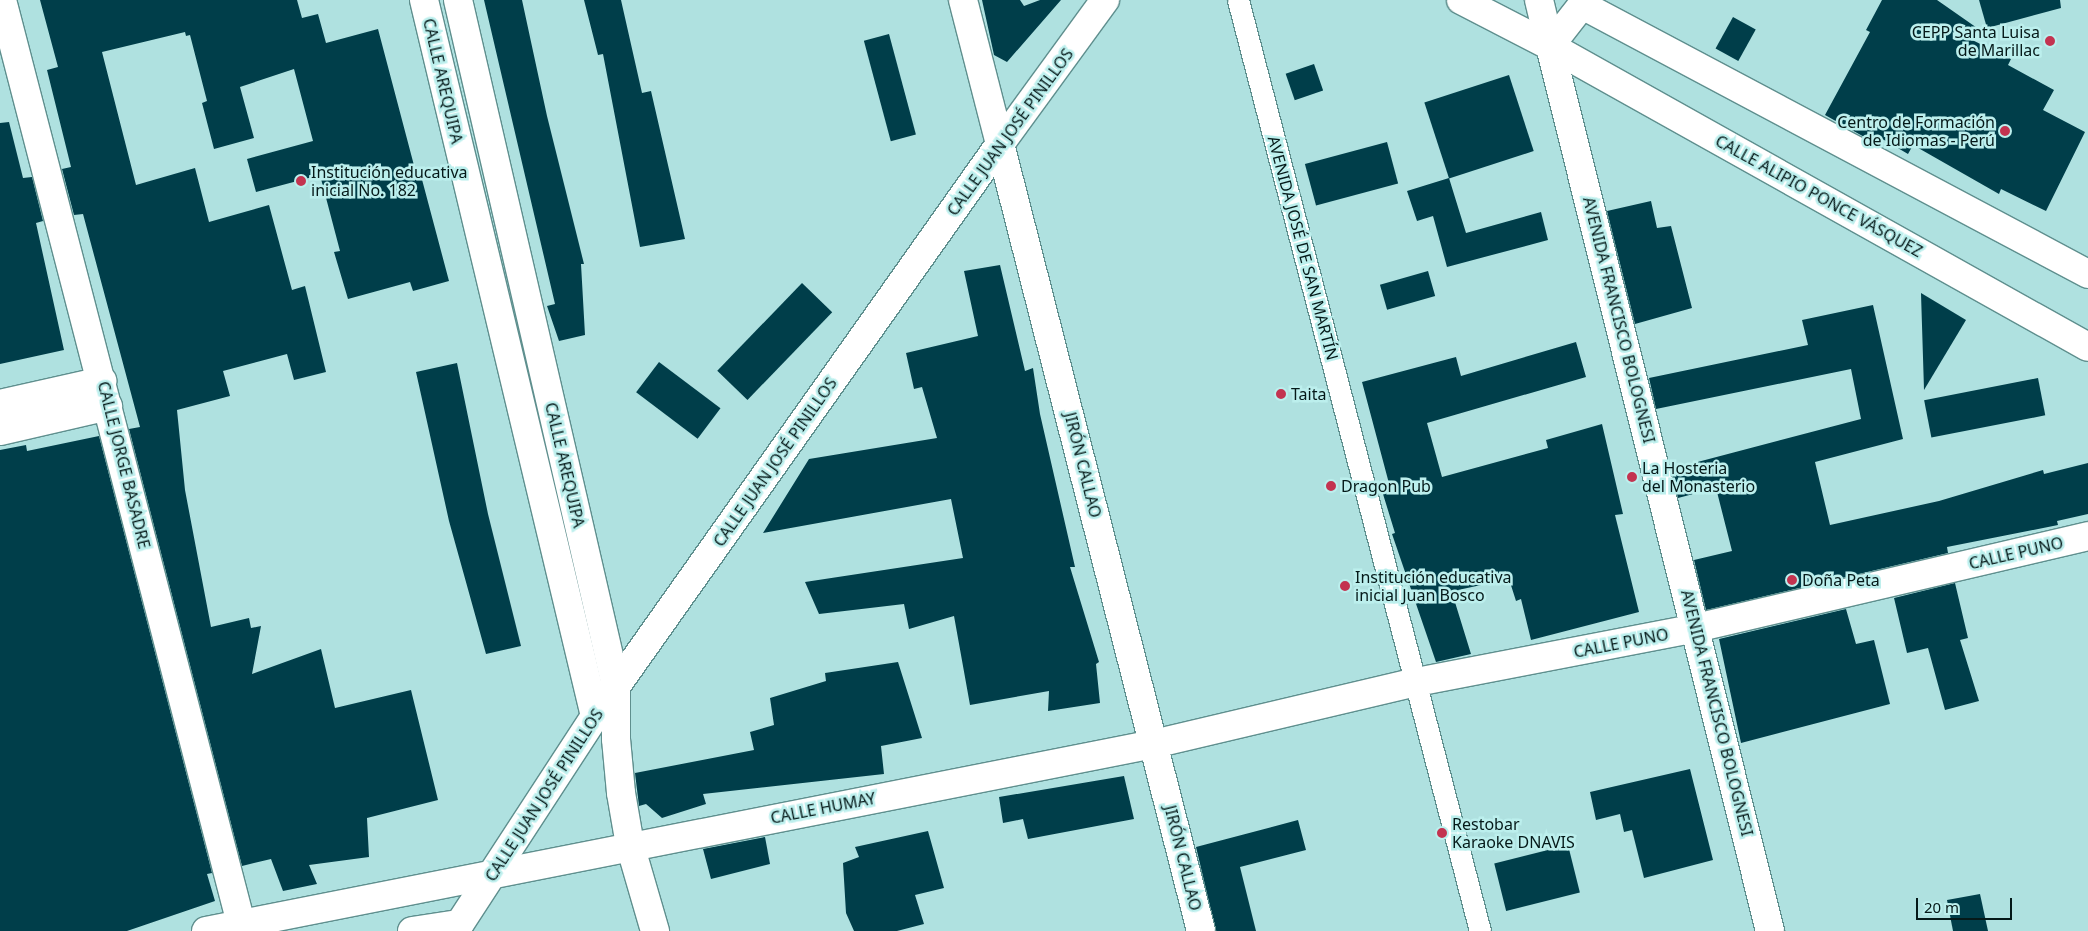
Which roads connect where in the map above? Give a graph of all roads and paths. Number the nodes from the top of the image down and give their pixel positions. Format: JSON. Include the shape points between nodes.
{"nodes":[{"id":1,"x":2,"y":0,"type":"edge"},
{"id":2,"x":424,"y":0,"type":"edge"},
{"id":3,"x":458,"y":0,"type":"edge"},
{"id":4,"x":963,"y":0,"type":"edge"},
{"id":5,"x":1106,"y":0,"type":"edge"},
{"id":6,"x":1238,"y":0,"type":"edge"},
{"id":7,"x":1461,"y":0,"type":"edge"},
{"id":8,"x":1539,"y":0,"type":"edge"},
{"id":9,"x":1581,"y":2,"type":"edge"},
{"id":10,"x":1550,"y":46,"type":"junction"},
{"id":11,"x":1000,"y":144,"type":"junction"},
{"id":12,"x":2088,"y":274,"type":"edge"},
{"id":13,"x":2088,"y":347,"type":"edge"},
{"id":14,"x":105,"y":393,"type":"junction"},
{"id":15,"x":0,"y":404,"type":"edge"},
{"id":16,"x":0,"y":430,"type":"edge"},
{"id":17,"x":2088,"y":536,"type":"edge"},
{"id":18,"x":1696,"y":628,"type":"junction"},
{"id":19,"x":1416,"y":682,"type":"junction"},
{"id":20,"x":616,"y":686,"type":"junction"},
{"id":21,"x":595,"y":716,"type":"junction"},
{"id":22,"x":1154,"y":744,"type":"junction"},
{"id":23,"x":630,"y":845,"type":"junction"},
{"id":24,"x":493,"y":874,"type":"junction"},
{"id":25,"x":242,"y":927,"type":"edge"},
{"id":26,"x":457,"y":928,"type":"edge"},
{"id":27,"x":206,"y":931,"type":"edge"},
{"id":28,"x":412,"y":931,"type":"edge"},
{"id":29,"x":655,"y":931,"type":"edge"},
{"id":30,"x":1201,"y":931,"type":"edge"},
{"id":31,"x":1480,"y":931,"type":"edge"},
{"id":32,"x":1770,"y":931,"type":"edge"}],
"edges":[{"from":1,"to":14,"type":"street","name":"CALLE JORGE BASADRE"},
{"from":2,"to":21,"type":"street","name":"CALLE AREQUIPA"},
{"from":3,"to":20,"type":"street","name":"CALLE AREQUIPA"},
{"from":4,"to":11,"type":"street","name":"JIRÓN CALLAO"},
{"from":5,"to":11,"type":"street","name":"CALLE JUAN JOSÉ PINILLOS"},
{"from":6,"to":19,"type":"street","name":"AVENIDA JOSÉ DE SAN MARTÍN"},
{"from":7,"to":10,"type":"street","name":"CALLE ALIPIO PONCE VÁSQUEZ"},
{"from":8,"to":10,"type":"street","name":"AVENIDA FRANCISCO BOLOGNESI"},
{"from":9,"to":10,"type":"street"},
{"from":9,"to":12,"type":"street"},
{"from":10,"to":13,"type":"street","name":"CALLE ALIPIO PONCE VÁSQUEZ"},
{"from":10,"to":18,"type":"street","name":"AVENIDA FRANCISCO BOLOGNESI"},
{"from":11,"to":20,"type":"street","name":"CALLE JUAN JOSÉ PINILLOS"},
{"from":11,"to":22,"type":"street","name":"JIRÓN CALLAO"},
{"from":14,"to":15,"type":"street"},
{"from":14,"to":16,"type":"street"},
{"from":14,"to":25,"type":"street","name":"CALLE JORGE BASADRE"},
{"from":17,"to":18,"type":"street","name":"CALLE PUNO"},
{"from":18,"to":19,"type":"street","name":"CALLE PUNO"},
{"from":18,"to":32,"type":"street","name":"AVENIDA FRANCISCO BOLOGNESI"},
{"from":19,"to":22,"type":"street","name":"CALLE PUNO"},
{"from":19,"to":31,"type":"street","name":"AVENIDA JOSÉ DE SAN MARTÍN"},
{"from":20,"to":21,"type":"street","name":"CALLE JUAN JOSÉ PINILLOS"},
{"from":20,"to":23,"type":"street","name":"CALLE AREQUIPA","via":[[616,748]]},
{"from":21,"to":24,"type":"street","name":"CALLE JUAN JOSÉ PINILLOS"},
{"from":22,"to":23,"type":"street","name":"CALLE HUMAY"},
{"from":22,"to":30,"type":"street","name":"JIRÓN CALLAO"},
{"from":23,"to":24,"type":"street","name":"CALLE HUMAY"},
{"from":23,"to":29,"type":"street","name":"CALLE AREQUIPA"},
{"from":24,"to":25,"type":"street","name":"CALLE HUMAY"},
{"from":24,"to":26,"type":"street","name":"CALLE JUAN JOSÉ PINILLOS"},
{"from":25,"to":27,"type":"street","name":"CALLE HUMAY"},
{"from":26,"to":28,"type":"street"}]}
